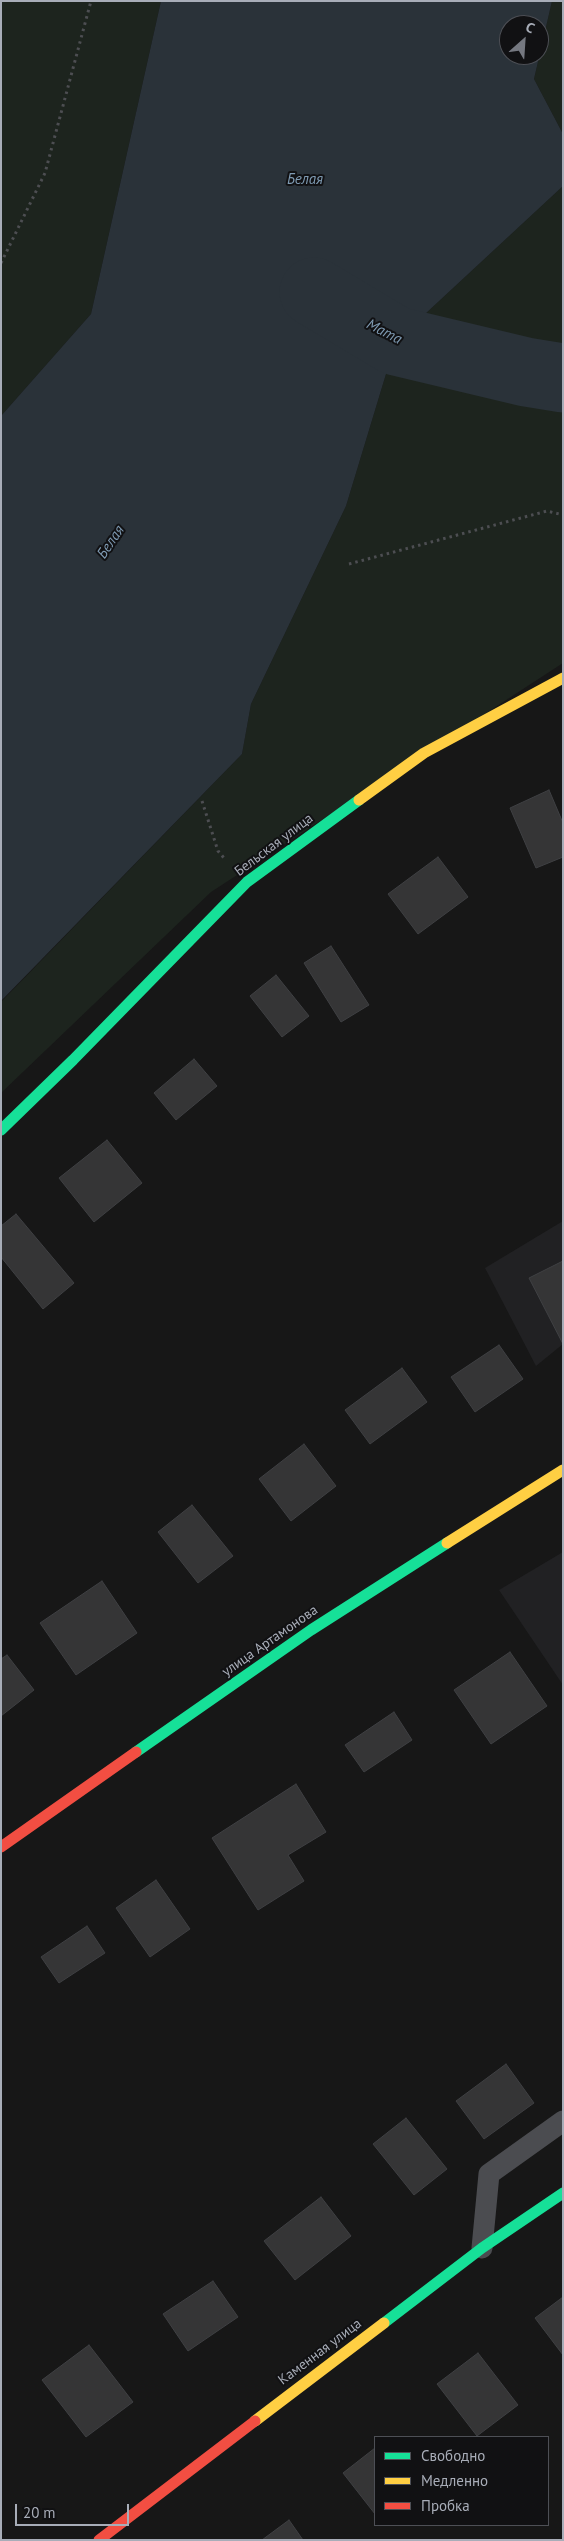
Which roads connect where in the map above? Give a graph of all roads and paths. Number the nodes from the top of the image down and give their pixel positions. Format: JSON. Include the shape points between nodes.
{"nodes":[{"id":1,"x":90,"y":1,"type":"edge"},
{"id":2,"x":1,"y":263,"type":"edge"},
{"id":3,"x":563,"y":514,"type":"edge"},
{"id":4,"x":349,"y":564,"type":"dead end"},
{"id":5,"x":563,"y":678,"type":"edge"},
{"id":6,"x":202,"y":801,"type":"dead end"},
{"id":7,"x":247,"y":882,"type":"junction"},
{"id":8,"x":1,"y":1130,"type":"edge"},
{"id":9,"x":563,"y":1470,"type":"edge"},
{"id":10,"x":1,"y":1847,"type":"edge"},
{"id":11,"x":563,"y":2121,"type":"edge"},
{"id":12,"x":563,"y":2193,"type":"edge"},
{"id":13,"x":482,"y":2248,"type":"junction"},
{"id":14,"x":99,"y":2540,"type":"edge"}],
"edges":[{"from":1,"to":2,"type":"path","via":[[45,173]]},
{"from":3,"to":4,"type":"path","via":[[547,511]]},
{"from":5,"to":7,"type":"street","name":"Бельская улица","via":[[424,753]]},
{"from":6,"to":7,"type":"path","via":[[218,851]]},
{"from":7,"to":8,"type":"street","name":"Бельская улица"},
{"from":9,"to":10,"type":"street","name":"улица Артамонова","via":[[311,1630]]},
{"from":11,"to":13,"type":"lane","via":[[489,2174]]},
{"from":12,"to":13,"type":"street","name":"Каменная улица"},
{"from":13,"to":14,"type":"street","name":"Каменная улица"}]}
